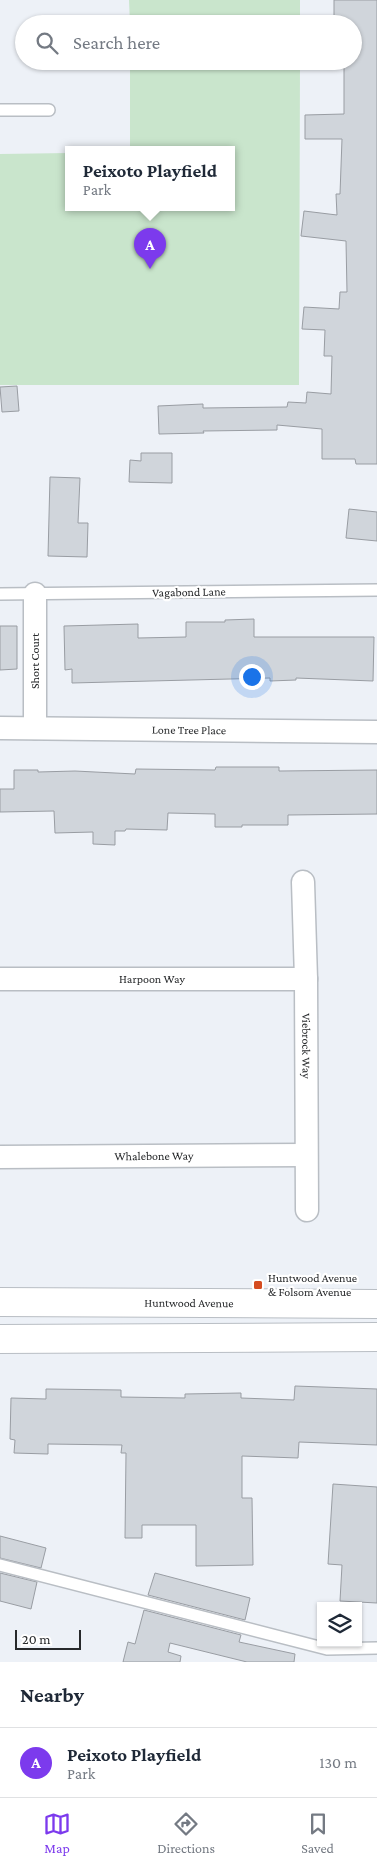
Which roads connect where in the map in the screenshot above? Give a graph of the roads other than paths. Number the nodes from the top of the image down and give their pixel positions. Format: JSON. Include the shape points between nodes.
{"nodes":[{"id":1,"x":0,"y":110,"type":"edge"},
{"id":2,"x":49,"y":110,"type":"dead end"},
{"id":3,"x":377,"y":590,"type":"edge"},
{"id":4,"x":0,"y":594,"type":"edge"},
{"id":5,"x":35,"y":594,"type":"junction"},
{"id":6,"x":0,"y":728,"type":"edge"},
{"id":7,"x":35,"y":728,"type":"junction"},
{"id":8,"x":377,"y":732,"type":"edge"},
{"id":9,"x":303,"y":882,"type":"dead end"},
{"id":10,"x":0,"y":979,"type":"edge"},
{"id":11,"x":306,"y":980,"type":"junction"},
{"id":12,"x":306,"y":1155,"type":"junction"},
{"id":13,"x":0,"y":1157,"type":"edge"},
{"id":14,"x":307,"y":1210,"type":"dead end"},
{"id":15,"x":0,"y":1302,"type":"edge"},
{"id":16,"x":377,"y":1304,"type":"edge"},
{"id":17,"x":377,"y":1337,"type":"edge"},
{"id":18,"x":0,"y":1339,"type":"edge"},
{"id":19,"x":0,"y":1565,"type":"edge"},
{"id":20,"x":377,"y":1648,"type":"edge"}],
"edges":[{"from":1,"to":2,"type":"lane"},
{"from":3,"to":5,"type":"lane","name":"Vagabond Lane"},
{"from":4,"to":5,"type":"lane","name":"Vagabond Lane"},
{"from":5,"to":7,"type":"street","name":"Short Court"},
{"from":6,"to":7,"type":"street","name":"Lone Tree Place"},
{"from":7,"to":8,"type":"street","name":"Lone Tree Place"},
{"from":9,"to":11,"type":"street","name":"Viebrock Way"},
{"from":10,"to":11,"type":"street","name":"Harpoon Way"},
{"from":11,"to":12,"type":"street","name":"Viebrock Way"},
{"from":12,"to":13,"type":"street","name":"Whalebone Way"},
{"from":12,"to":14,"type":"street","name":"Viebrock Way"},
{"from":15,"to":16,"type":"street","name":"Huntwood Avenue"},
{"from":17,"to":18,"type":"street"},
{"from":19,"to":20,"type":"lane","via":[[327,1649]]}]}
